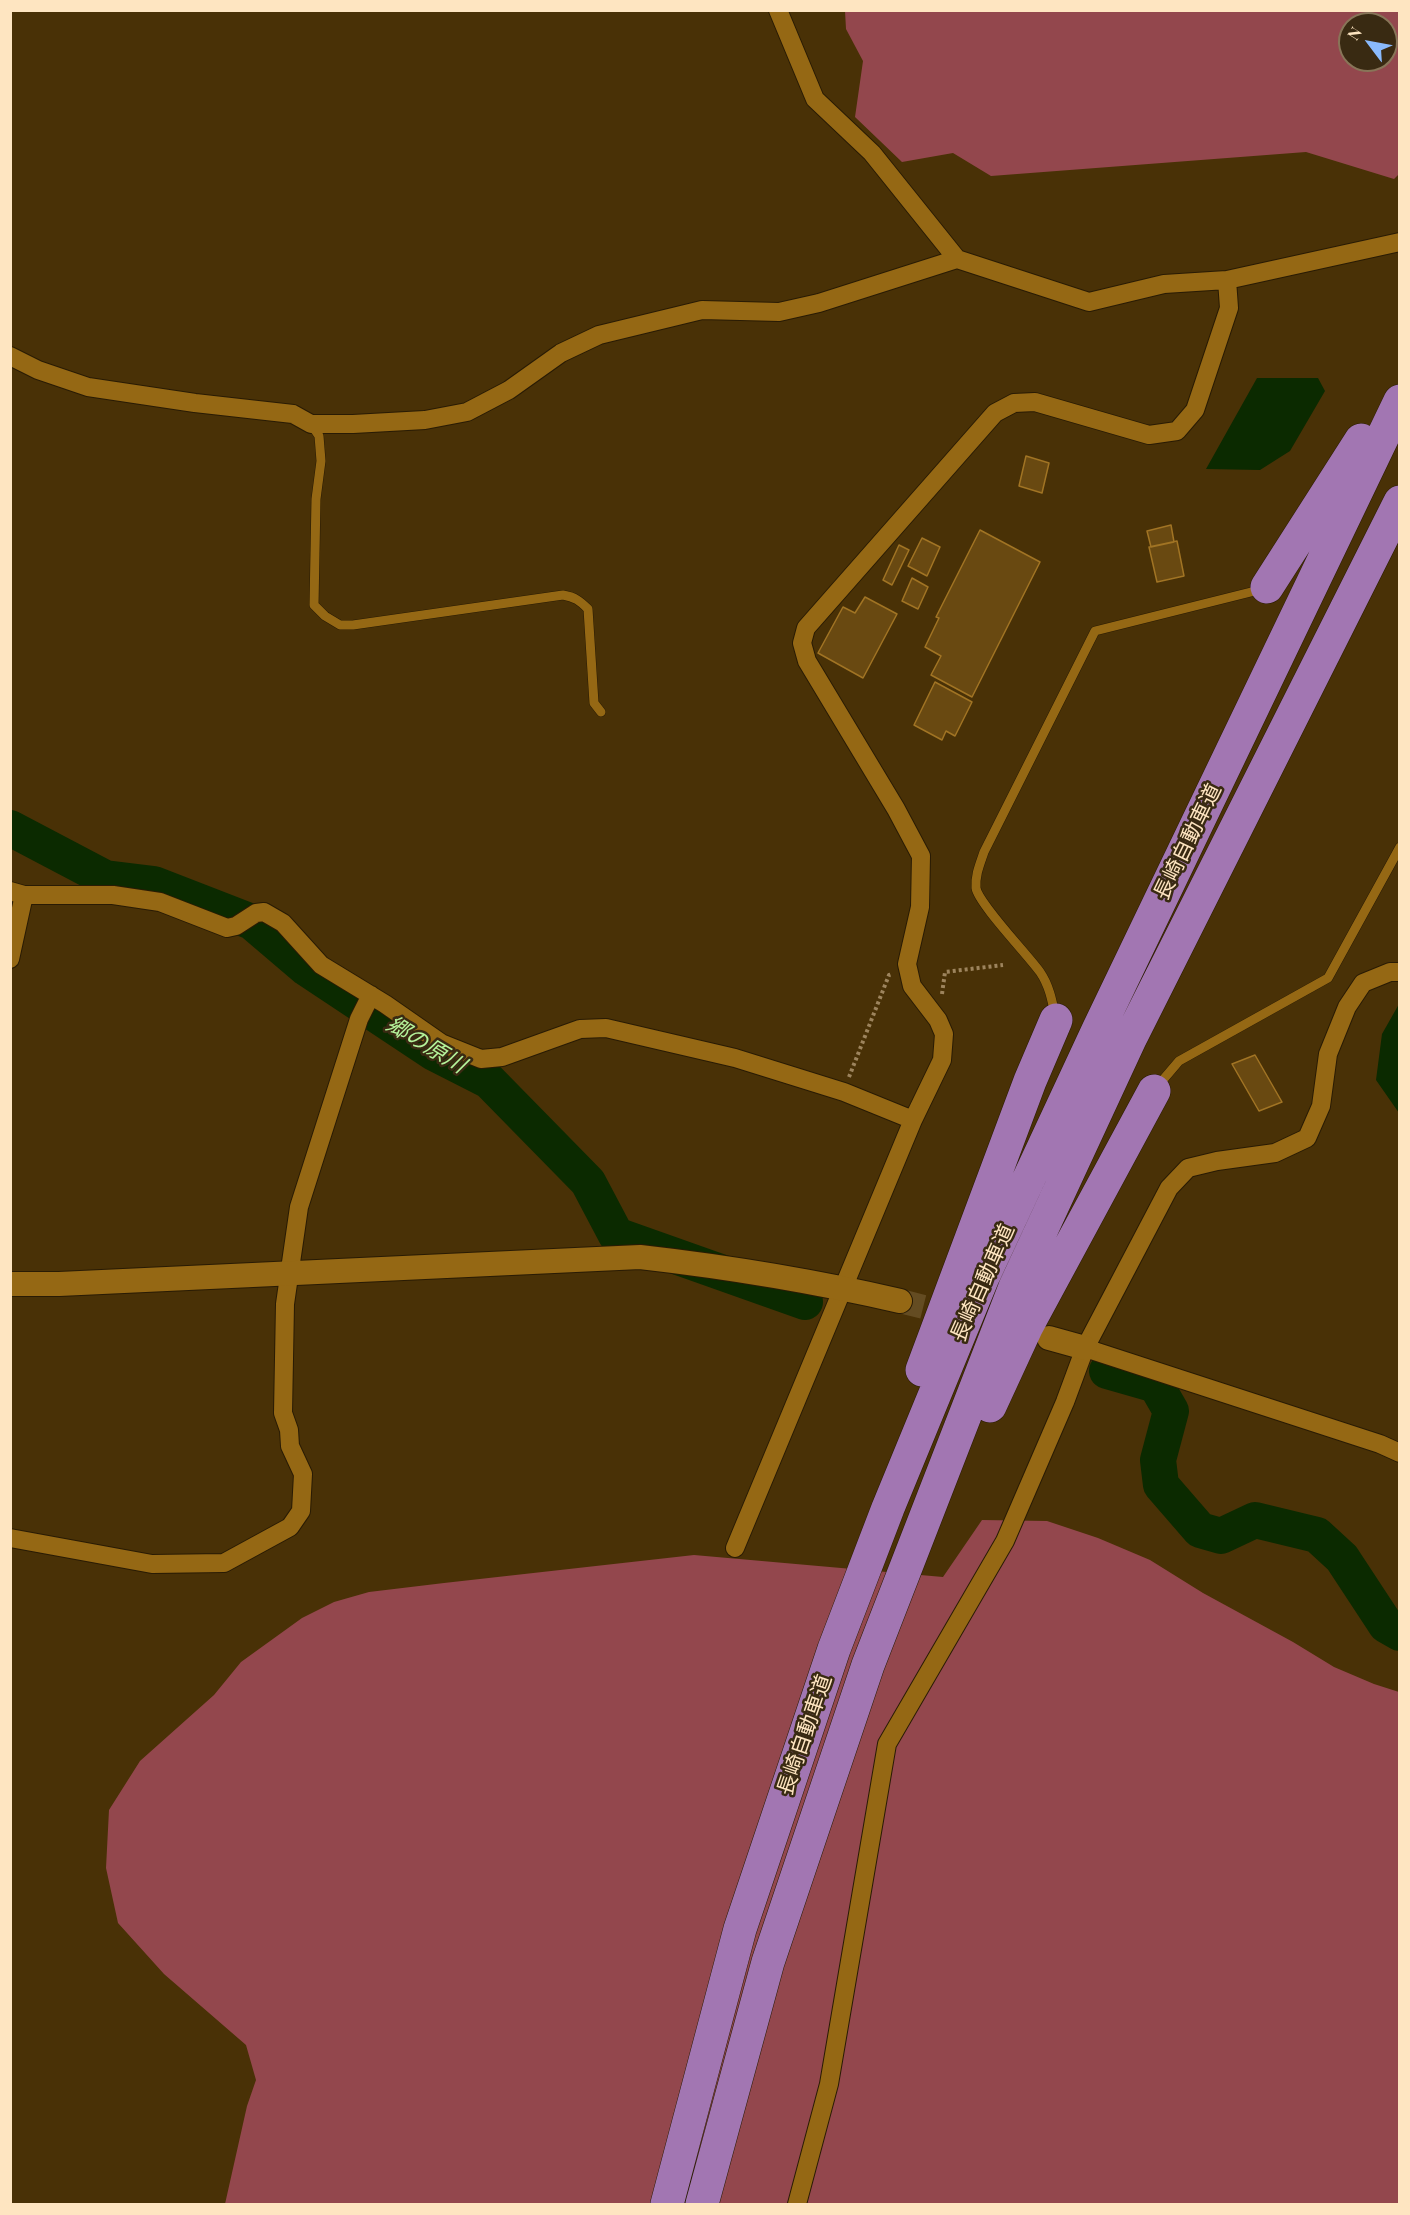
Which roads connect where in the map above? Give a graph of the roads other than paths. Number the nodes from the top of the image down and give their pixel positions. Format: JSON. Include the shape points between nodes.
{"nodes":[{"id":1,"x":778,"y":10,"type":"edge"},
{"id":2,"x":1400,"y":242,"type":"edge"},
{"id":3,"x":957,"y":259,"type":"junction"},
{"id":4,"x":1227,"y":280,"type":"junction"},
{"id":5,"x":10,"y":356,"type":"edge"},
{"id":6,"x":1400,"y":379,"type":"edge"},
{"id":7,"x":1400,"y":401,"type":"edge"},
{"id":8,"x":311,"y":424,"type":"junction"},
{"id":9,"x":1400,"y":502,"type":"edge"},
{"id":10,"x":1267,"y":587,"type":"joint"},
{"id":11,"x":601,"y":712,"type":"dead end"},
{"id":12,"x":1400,"y":847,"type":"edge"},
{"id":13,"x":17,"y":893,"type":"edge"},
{"id":14,"x":10,"y":959,"type":"edge"},
{"id":15,"x":1400,"y":972,"type":"edge"},
{"id":16,"x":371,"y":996,"type":"junction"},
{"id":17,"x":1056,"y":1020,"type":"joint"},
{"id":18,"x":1154,"y":1091,"type":"joint"},
{"id":19,"x":913,"y":1120,"type":"junction"},
{"id":20,"x":291,"y":1273,"type":"junction"},
{"id":21,"x":10,"y":1284,"type":"edge"},
{"id":22,"x":842,"y":1288,"type":"junction"},
{"id":23,"x":900,"y":1301,"type":"tunnel mouth"},
{"id":24,"x":1049,"y":1338,"type":"dead end"},
{"id":25,"x":1085,"y":1348,"type":"junction"},
{"id":26,"x":1400,"y":1453,"type":"edge"},
{"id":27,"x":923,"y":1520,"type":"junction"},
{"id":28,"x":10,"y":1538,"type":"edge"},
{"id":29,"x":735,"y":1548,"type":"dead end"},
{"id":30,"x":834,"y":1649,"type":"junction"},
{"id":31,"x":667,"y":2205,"type":"edge"},
{"id":32,"x":702,"y":2205,"type":"edge"},
{"id":33,"x":797,"y":2205,"type":"edge"}],
"edges":[{"from":1,"to":3,"type":"street","via":[[815,99],[872,153]]},
{"from":2,"to":4,"type":"street"},
{"from":3,"to":4,"type":"street","via":[[1089,302],[1164,284]]},
{"from":3,"to":8,"type":"street","via":[[779,312],[702,310],[599,335],[561,353],[509,390],[467,412],[425,420]]},
{"from":4,"to":19,"type":"street","via":[[1229,308],[1195,410],[1177,431],[1149,435],[1035,402],[1014,403],[995,413],[806,628],[802,643],[807,662],[921,856],[920,907],[907,964],[912,986],[944,1034],[942,1060]]},
{"from":5,"to":8,"type":"street","via":[[88,387],[293,414]]},
{"from":6,"to":10,"type":"highway"},
{"from":7,"to":30,"type":"highway","name":"長崎自動車道","via":[[984,1277]]},
{"from":8,"to":11,"type":"lane","via":[[319,436],[321,461],[312,592],[314,605],[325,616],[340,625],[353,626],[572,597],[588,609],[594,703]]},
{"from":9,"to":27,"type":"highway","name":"長崎自動車道","via":[[1130,1039],[1015,1287]]},
{"from":10,"to":17,"type":"lane","via":[[1095,631],[984,852],[976,874],[976,890],[1041,974]]},
{"from":12,"to":18,"type":"lane","via":[[1328,978],[1179,1061]]},
{"from":13,"to":14,"type":"street"},
{"from":13,"to":16,"type":"street","via":[[113,895],[160,902],[227,928],[264,912],[283,923],[321,965]]},
{"from":15,"to":25,"type":"street","via":[[1363,983],[1347,1007],[1328,1054],[1321,1107],[1307,1138],[1275,1153],[1188,1168],[1169,1188]]},
{"from":16,"to":19,"type":"street","via":[[441,1043],[481,1059],[502,1057],[580,1029],[606,1028],[735,1058],[844,1092]]},
{"from":16,"to":20,"type":"street","via":[[359,1019],[299,1207]]},
{"from":17,"to":30,"type":"highway","via":[[891,1453]]},
{"from":18,"to":27,"type":"highway","via":[[1026,1328],[991,1402]]},
{"from":19,"to":22,"type":"street"},
{"from":20,"to":21,"type":"street"},
{"from":20,"to":22,"type":"street","via":[[640,1257]]},
{"from":20,"to":28,"type":"street","via":[[285,1304],[283,1413],[290,1446],[303,1474],[301,1511],[290,1527],[224,1563],[152,1564]]},
{"from":22,"to":23,"type":"street"},
{"from":22,"to":29,"type":"street"},
{"from":24,"to":25,"type":"street"},
{"from":25,"to":26,"type":"street"},
{"from":25,"to":33,"type":"street","via":[[1005,1541],[887,1744],[829,2084]]},
{"from":27,"to":32,"type":"highway","name":"長崎自動車道","via":[[868,1665],[768,1962]]},
{"from":30,"to":31,"type":"highway","name":"長崎自動車道","via":[[740,1929]]}]}
